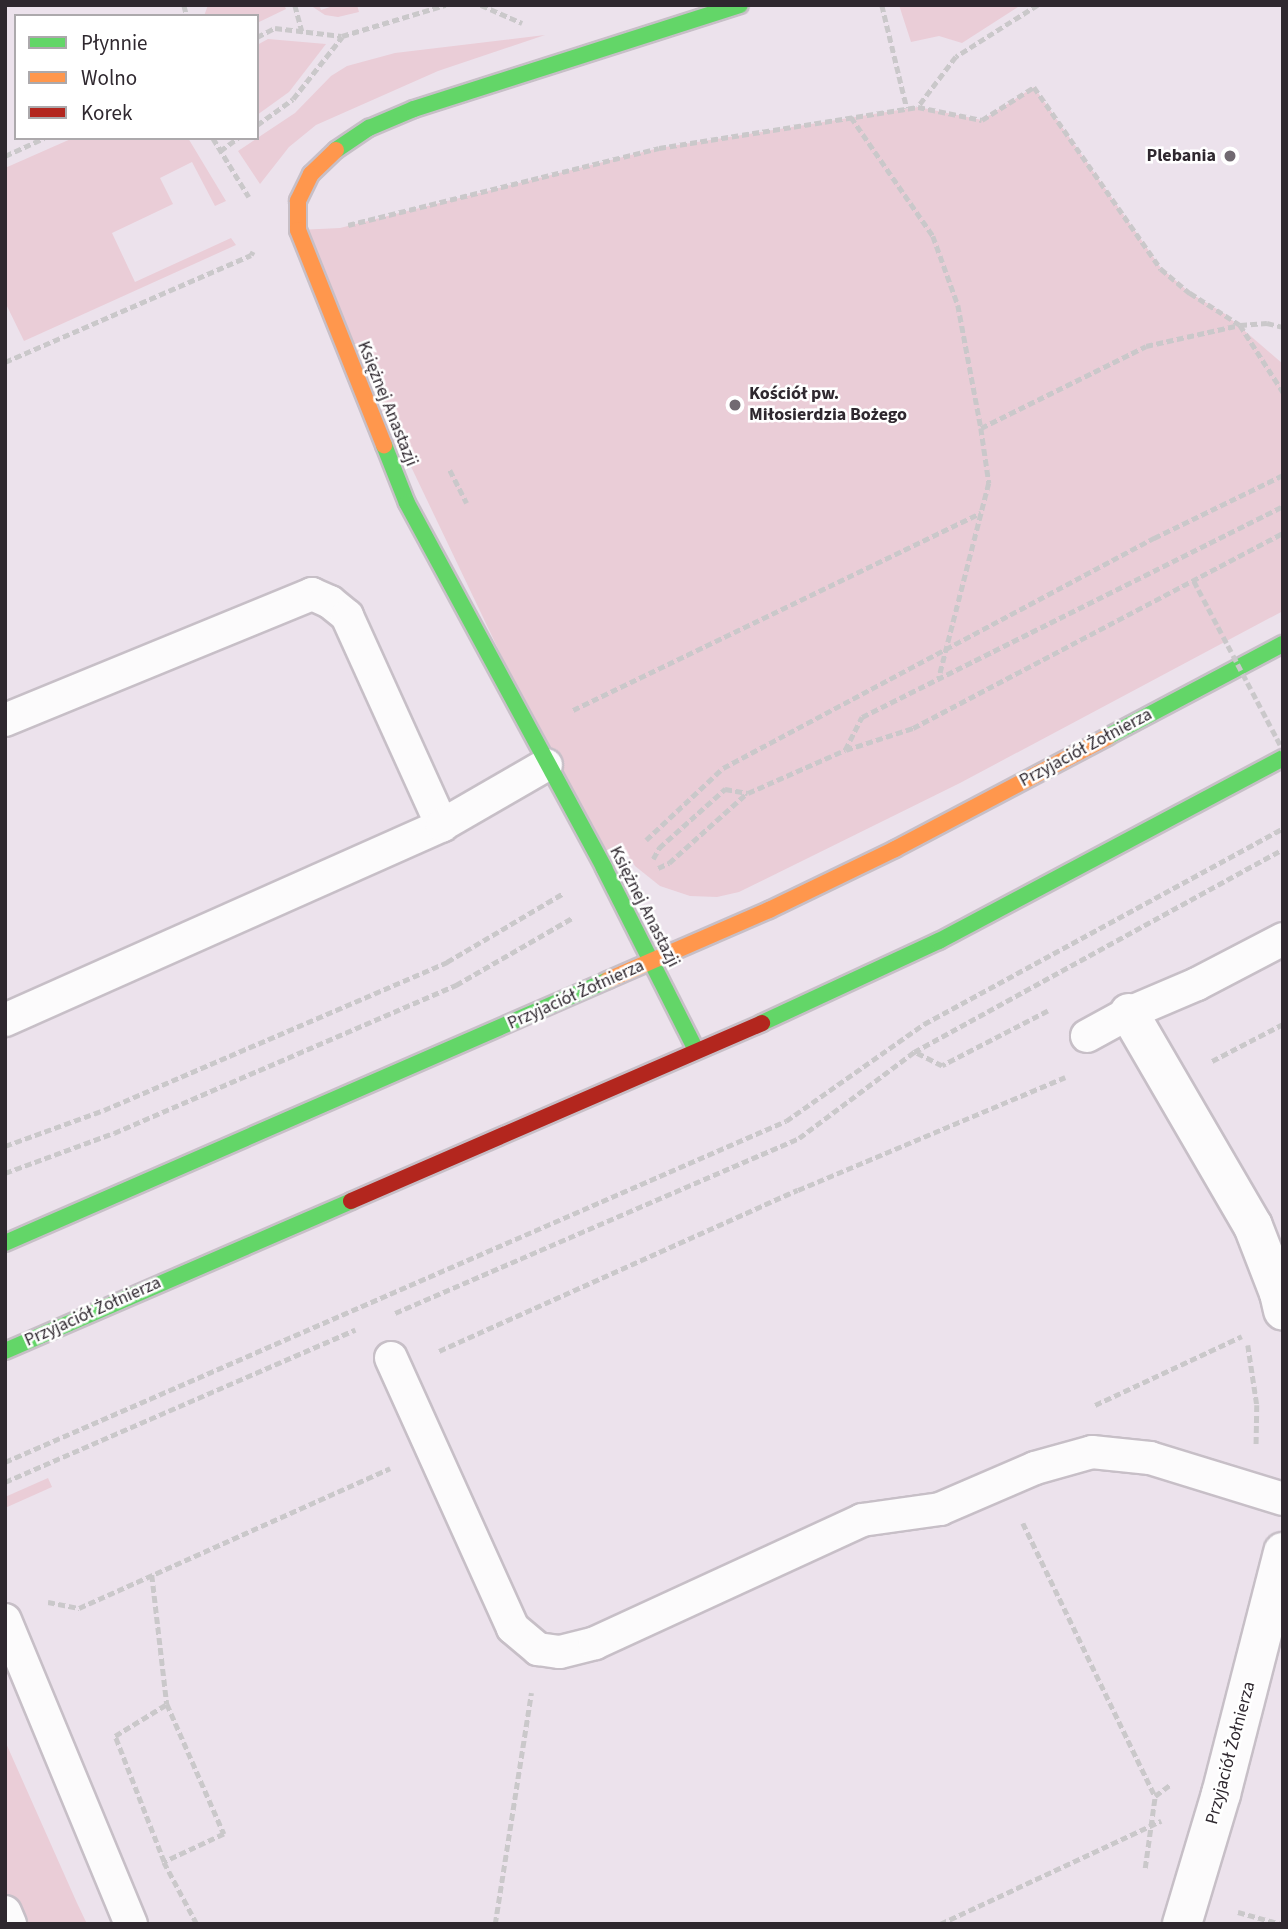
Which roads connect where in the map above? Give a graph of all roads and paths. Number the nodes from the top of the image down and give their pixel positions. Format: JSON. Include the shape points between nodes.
{"nodes":[{"id":1,"x":295,"y":5,"type":"edge"},
{"id":2,"x":445,"y":5,"type":"edge"},
{"id":3,"x":740,"y":5,"type":"edge"},
{"id":4,"x":882,"y":5,"type":"edge"},
{"id":5,"x":1038,"y":5,"type":"edge"},
{"id":6,"x":302,"y":32,"type":"junction"},
{"id":7,"x":259,"y":36,"type":"edge"},
{"id":8,"x":342,"y":36,"type":"junction"},
{"id":9,"x":918,"y":107,"type":"junction"},
{"id":10,"x":907,"y":108,"type":"junction"},
{"id":11,"x":851,"y":117,"type":"junction"},
{"id":12,"x":259,"y":124,"type":"edge"},
{"id":13,"x":40,"y":140,"type":"edge"},
{"id":14,"x":214,"y":140,"type":"edge"},
{"id":15,"x":235,"y":140,"type":"edge"},
{"id":16,"x":220,"y":151,"type":"junction"},
{"id":17,"x":5,"y":156,"type":"edge"},
{"id":18,"x":241,"y":186,"type":"dead end"},
{"id":19,"x":340,"y":228,"type":"dead end"},
{"id":20,"x":257,"y":245,"type":"dead end"},
{"id":21,"x":1240,"y":325,"type":"junction"},
{"id":22,"x":1283,"y":327,"type":"edge"},
{"id":23,"x":5,"y":362,"type":"edge"},
{"id":24,"x":1283,"y":392,"type":"edge"},
{"id":25,"x":981,"y":428,"type":"junction"},
{"id":26,"x":1283,"y":475,"type":"edge"},
{"id":27,"x":981,"y":513,"type":"junction"},
{"id":28,"x":1283,"y":533,"type":"edge"},
{"id":29,"x":1194,"y":581,"type":"junction"},
{"id":30,"x":1283,"y":644,"type":"edge"},
{"id":31,"x":947,"y":649,"type":"junction"},
{"id":32,"x":939,"y":678,"type":"dead end"},
{"id":33,"x":5,"y":720,"type":"edge"},
{"id":34,"x":528,"y":732,"type":"junction"},
{"id":35,"x":845,"y":750,"type":"dead end"},
{"id":36,"x":1283,"y":750,"type":"edge"},
{"id":37,"x":1283,"y":758,"type":"edge"},
{"id":38,"x":546,"y":765,"type":"junction"},
{"id":39,"x":748,"y":793,"type":"dead end"},
{"id":40,"x":442,"y":825,"type":"junction"},
{"id":41,"x":1283,"y":828,"type":"edge"},
{"id":42,"x":1283,"y":849,"type":"edge"},
{"id":43,"x":669,"y":863,"type":"dead end"},
{"id":44,"x":604,"y":869,"type":"junction"},
{"id":45,"x":1283,"y":939,"type":"edge"},
{"id":46,"x":650,"y":962,"type":"junction"},
{"id":47,"x":1056,"y":1007,"type":"dead end"},
{"id":48,"x":1129,"y":1013,"type":"junction"},
{"id":49,"x":5,"y":1020,"type":"edge"},
{"id":50,"x":1283,"y":1024,"type":"edge"},
{"id":51,"x":1087,"y":1036,"type":"dead end"},
{"id":52,"x":696,"y":1051,"type":"junction"},
{"id":53,"x":914,"y":1052,"type":"junction"},
{"id":54,"x":1071,"y":1075,"type":"dead end"},
{"id":55,"x":1167,"y":1078,"type":"junction"},
{"id":56,"x":5,"y":1146,"type":"edge"},
{"id":57,"x":5,"y":1243,"type":"edge"},
{"id":58,"x":400,"y":1311,"type":"junction"},
{"id":59,"x":1283,"y":1311,"type":"edge"},
{"id":60,"x":387,"y":1316,"type":"dead end"},
{"id":61,"x":405,"y":1323,"type":"dead end"},
{"id":62,"x":361,"y":1327,"type":"dead end"},
{"id":63,"x":1246,"y":1334,"type":"dead end"},
{"id":64,"x":5,"y":1350,"type":"edge"},
{"id":65,"x":433,"y":1353,"type":"dead end"},
{"id":66,"x":391,"y":1358,"type":"dead end"},
{"id":67,"x":1084,"y":1411,"type":"dead end"},
{"id":68,"x":434,"y":1448,"type":"junction"},
{"id":69,"x":5,"y":1462,"type":"edge"},
{"id":70,"x":1003,"y":1481,"type":"junction"},
{"id":71,"x":5,"y":1482,"type":"edge"},
{"id":72,"x":1283,"y":1499,"type":"edge"},
{"id":73,"x":1281,"y":1572,"type":"edge"},
{"id":74,"x":152,"y":1576,"type":"junction"},
{"id":75,"x":37,"y":1606,"type":"dead end"},
{"id":76,"x":5,"y":1620,"type":"edge"},
{"id":77,"x":538,"y":1649,"type":"junction"},
{"id":78,"x":167,"y":1704,"type":"junction"},
{"id":79,"x":1221,"y":1794,"type":"junction"},
{"id":80,"x":1155,"y":1796,"type":"dead end"},
{"id":81,"x":164,"y":1863,"type":"junction"},
{"id":82,"x":5,"y":1912,"type":"edge"},
{"id":83,"x":10,"y":1924,"type":"edge"},
{"id":84,"x":131,"y":1924,"type":"edge"},
{"id":85,"x":197,"y":1924,"type":"edge"},
{"id":86,"x":495,"y":1924,"type":"edge"},
{"id":87,"x":940,"y":1924,"type":"edge"},
{"id":88,"x":1182,"y":1924,"type":"edge"}],
"edges":[{"from":1,"to":6,"type":"path"},
{"from":2,"to":8,"type":"path"},
{"from":3,"to":34,"type":"street","name":"Księżnej Anastazji","via":[[414,109],[369,128],[311,174],[298,201],[298,230],[389,463]]},
{"from":4,"to":10,"type":"path"},
{"from":5,"to":9,"type":"path","via":[[956,57]]},
{"from":6,"to":7,"type":"path","via":[[275,28]]},
{"from":6,"to":8,"type":"path"},
{"from":8,"to":12,"type":"path","via":[[293,99]]},
{"from":9,"to":10,"type":"path"},
{"from":9,"to":21,"type":"path","via":[[982,120],[1034,87],[1161,268]]},
{"from":10,"to":11,"type":"path"},
{"from":11,"to":19,"type":"path","via":[[659,148]]},
{"from":11,"to":25,"type":"path","via":[[933,236],[958,305]]},
{"from":13,"to":17,"type":"path"},
{"from":14,"to":16,"type":"path"},
{"from":15,"to":16,"type":"path"},
{"from":16,"to":18,"type":"path"},
{"from":20,"to":23,"type":"path","via":[[251,255]]},
{"from":21,"to":22,"type":"path"},
{"from":21,"to":24,"type":"path"},
{"from":21,"to":25,"type":"path","via":[[1146,346]]},
{"from":25,"to":27,"type":"path","via":[[989,483]]},
{"from":26,"to":31,"type":"path"},
{"from":27,"to":31,"type":"path"},
{"from":27,"to":34,"type":"path"},
{"from":28,"to":29,"type":"path"},
{"from":29,"to":35,"type":"path","via":[[914,728]]},
{"from":29,"to":36,"type":"path","bridge":true},
{"from":30,"to":46,"type":"street","name":"Przyjaciół Żołnierza","via":[[895,849]]},
{"from":31,"to":32,"type":"path"},
{"from":31,"to":44,"type":"path","via":[[723,768],[634,852]]},
{"from":33,"to":40,"type":"lane","via":[[312,594],[347,616]]},
{"from":34,"to":38,"type":"street","name":"Księżnej Anastazji"},
{"from":37,"to":52,"type":"street","name":"Przyjaciół Żołnierza","via":[[939,941]]},
{"from":38,"to":40,"type":"lane"},
{"from":38,"to":44,"type":"street","name":"Księżnej Anastazji"},
{"from":39,"to":43,"type":"path"},
{"from":40,"to":49,"type":"lane"},
{"from":41,"to":69,"type":"path","via":[[923,1024],[786,1121]]},
{"from":42,"to":53,"type":"path"},
{"from":44,"to":46,"type":"street","name":"Księżnej Anastazji"},
{"from":44,"to":56,"type":"path","via":[[447,962],[104,1110]]},
{"from":45,"to":48,"type":"lane"},
{"from":46,"to":52,"type":"street","name":"Księżnej Anastazji"},
{"from":46,"to":57,"type":"street","name":"Przyjaciół Żołnierza"},
{"from":47,"to":53,"type":"path","via":[[942,1066]]},
{"from":48,"to":51,"type":"lane"},
{"from":48,"to":55,"type":"street"},
{"from":50,"to":55,"type":"path","via":[[1210,1062]]},
{"from":52,"to":64,"type":"street","name":"Przyjaciół Żołnierza"},
{"from":53,"to":58,"type":"path","via":[[799,1138]]},
{"from":54,"to":65,"type":"path","via":[[798,1190]]},
{"from":55,"to":59,"type":"street","via":[[1253,1226]]},
{"from":58,"to":60,"type":"path"},
{"from":58,"to":61,"type":"path"},
{"from":62,"to":71,"type":"path"},
{"from":63,"to":67,"type":"path"},
{"from":66,"to":68,"type":"lane"},
{"from":68,"to":74,"type":"path"},
{"from":68,"to":77,"type":"lane","via":[[513,1628]]},
{"from":70,"to":72,"type":"lane","via":[[1092,1452],[1150,1458]]},
{"from":70,"to":77,"type":"lane","via":[[940,1509],[862,1520],[595,1643],[560,1652]]},
{"from":70,"to":80,"type":"path"},
{"from":73,"to":79,"type":"street","name":"Przyjaciół Żołnierza"},
{"from":74,"to":75,"type":"path","via":[[79,1608],[48,1602]]},
{"from":74,"to":78,"type":"path"},
{"from":76,"to":84,"type":"lane"},
{"from":77,"to":86,"type":"path"},
{"from":78,"to":81,"type":"path","via":[[115,1736]]},
{"from":78,"to":81,"type":"path","via":[[225,1834]]},
{"from":79,"to":87,"type":"path"},
{"from":79,"to":88,"type":"street","name":"Przyjaciół Żołnierza"},
{"from":81,"to":85,"type":"path"},
{"from":82,"to":83,"type":"lane"}]}
